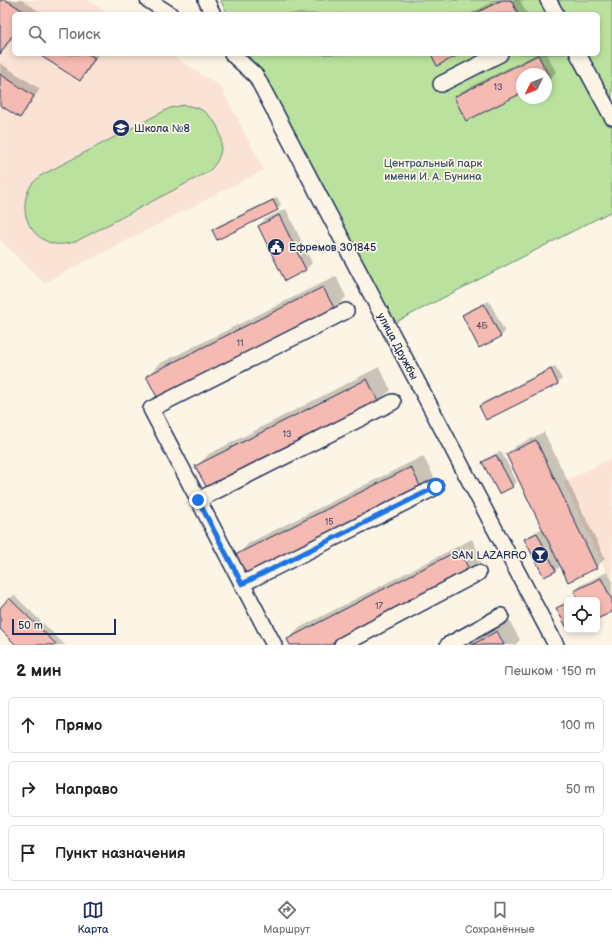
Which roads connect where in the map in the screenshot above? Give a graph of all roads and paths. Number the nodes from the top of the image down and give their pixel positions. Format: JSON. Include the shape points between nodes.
{"nodes":[{"id":1,"x":148,"y":0,"type":"edge"},
{"id":2,"x":206,"y":0,"type":"edge"},
{"id":3,"x":548,"y":0,"type":"edge"},
{"id":4,"x":167,"y":12,"type":"edge"},
{"id":5,"x":212,"y":12,"type":"edge"},
{"id":6,"x":555,"y":12,"type":"edge"},
{"id":7,"x":235,"y":56,"type":"edge"},
{"id":8,"x":496,"y":56,"type":"edge"},
{"id":9,"x":579,"y":56,"type":"edge"},
{"id":10,"x":441,"y":84,"type":"dead end"},
{"id":11,"x":612,"y":117,"type":"edge"},
{"id":12,"x":346,"y":310,"type":"dead end"},
{"id":13,"x":393,"y":402,"type":"dead end"},
{"id":14,"x":436,"y":487,"type":"dead end"},
{"id":15,"x":198,"y":500,"type":"junction"},
{"id":16,"x":478,"y":573,"type":"dead end"},
{"id":17,"x":242,"y":584,"type":"junction"},
{"id":18,"x":501,"y":616,"type":"dead end"},
{"id":19,"x":274,"y":645,"type":"edge"},
{"id":20,"x":342,"y":645,"type":"edge"},
{"id":21,"x":448,"y":645,"type":"edge"},
{"id":22,"x":556,"y":645,"type":"edge"}],
"edges":[{"from":1,"to":4,"type":"street"},
{"from":2,"to":5,"type":"street"},
{"from":3,"to":6,"type":"street"},
{"from":7,"to":22,"type":"street","name":"улица Дружбы","via":[[256,76]]},
{"from":8,"to":10,"type":"street"},
{"from":9,"to":11,"type":"street"},
{"from":12,"to":15,"type":"street","via":[[152,410]]},
{"from":13,"to":15,"type":"street"},
{"from":14,"to":17,"type":"street"},
{"from":15,"to":17,"type":"street"},
{"from":16,"to":20,"type":"street"},
{"from":17,"to":19,"type":"street"},
{"from":18,"to":21,"type":"street"}]}
